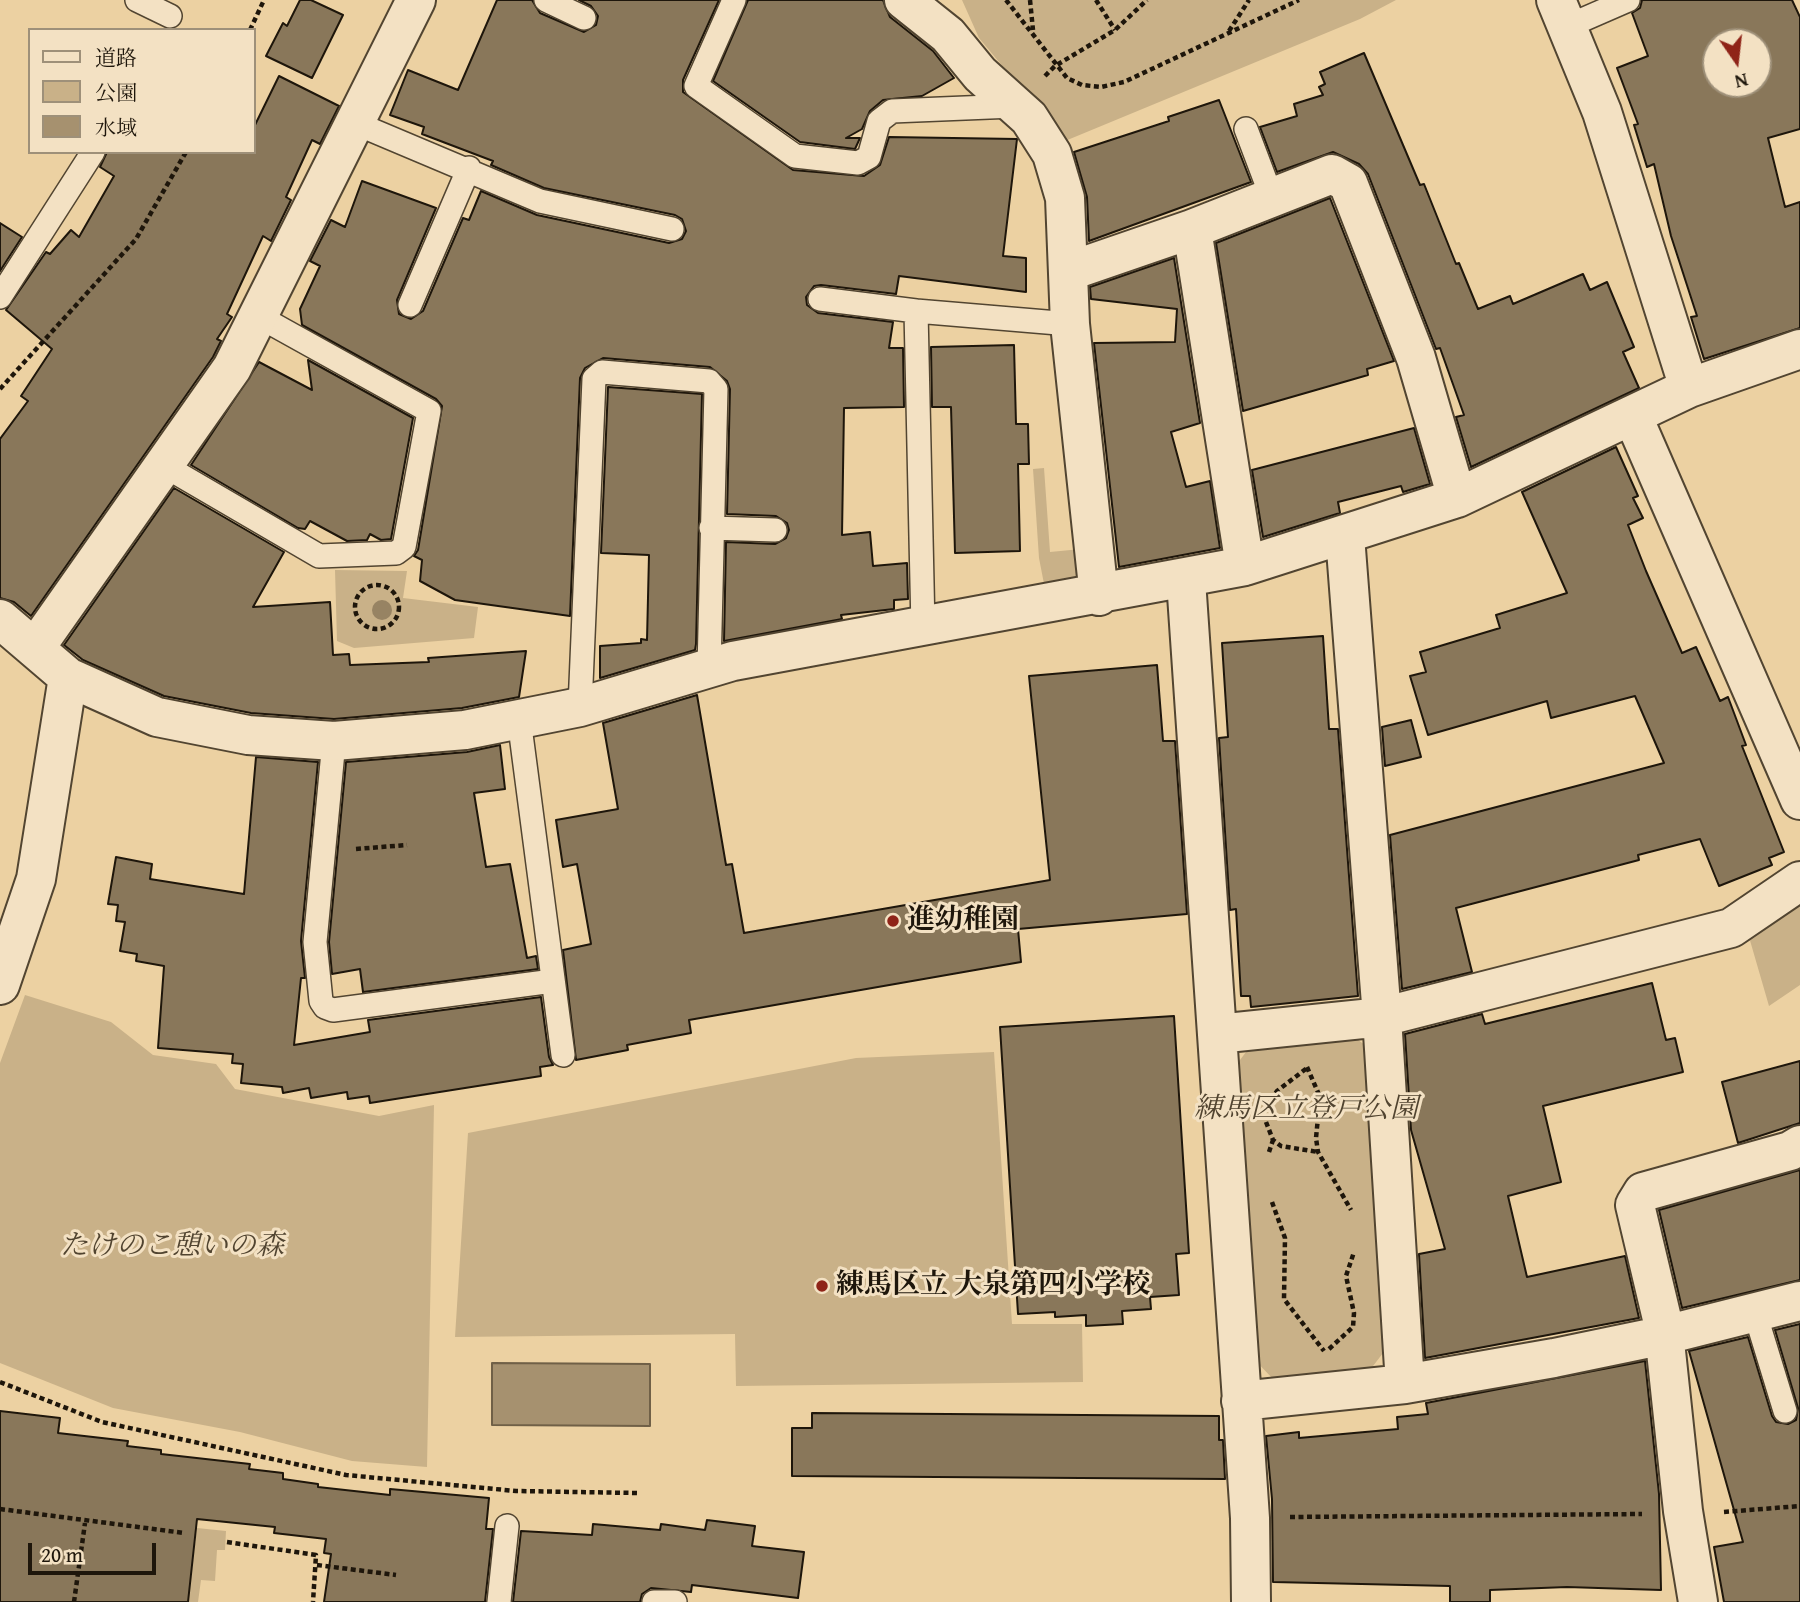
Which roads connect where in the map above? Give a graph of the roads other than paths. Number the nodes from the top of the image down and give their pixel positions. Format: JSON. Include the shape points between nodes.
{"nodes":[{"id":1,"x":137,"y":0,"type":"edge"},
{"id":2,"x":416,"y":0,"type":"edge"},
{"id":3,"x":546,"y":0,"type":"edge"},
{"id":4,"x":734,"y":0,"type":"edge"},
{"id":5,"x":904,"y":0,"type":"edge"},
{"id":6,"x":1628,"y":0,"type":"edge"},
{"id":7,"x":1561,"y":13,"type":"edge"},
{"id":8,"x":170,"y":15,"type":"edge"},
{"id":9,"x":584,"y":18,"type":"dead end"},
{"id":10,"x":1014,"y":106,"type":"junction"},
{"id":11,"x":355,"y":123,"type":"junction"},
{"id":12,"x":1246,"y":129,"type":"dead end"},
{"id":13,"x":92,"y":154,"type":"edge"},
{"id":14,"x":469,"y":168,"type":"junction"},
{"id":15,"x":1272,"y":198,"type":"junction"},
{"id":16,"x":672,"y":229,"type":"dead end"},
{"id":17,"x":1192,"y":229,"type":"junction"},
{"id":18,"x":1070,"y":271,"type":"junction"},
{"id":19,"x":0,"y":297,"type":"edge"},
{"id":20,"x":820,"y":299,"type":"dead end"},
{"id":21,"x":410,"y":305,"type":"dead end"},
{"id":22,"x":916,"y":311,"type":"junction"},
{"id":23,"x":258,"y":316,"type":"junction"},
{"id":24,"x":1070,"y":324,"type":"junction"},
{"id":25,"x":1800,"y":349,"type":"edge"},
{"id":26,"x":1689,"y":388,"type":"junction"},
{"id":27,"x":1633,"y":417,"type":"junction"},
{"id":28,"x":163,"y":465,"type":"junction"},
{"id":29,"x":1457,"y":498,"type":"junction"},
{"id":30,"x":711,"y":528,"type":"junction"},
{"id":31,"x":775,"y":530,"type":"dead end"},
{"id":32,"x":1345,"y":536,"type":"junction"},
{"id":33,"x":1245,"y":566,"type":"junction"},
{"id":34,"x":1186,"y":580,"type":"junction"},
{"id":35,"x":1099,"y":596,"type":"junction"},
{"id":36,"x":0,"y":618,"type":"edge"},
{"id":37,"x":923,"y":628,"type":"junction"},
{"id":38,"x":34,"y":648,"type":"junction"},
{"id":39,"x":709,"y":668,"type":"junction"},
{"id":40,"x":68,"y":677,"type":"junction"},
{"id":41,"x":580,"y":707,"type":"junction"},
{"id":42,"x":519,"y":719,"type":"junction"},
{"id":43,"x":334,"y":741,"type":"junction"},
{"id":44,"x":1800,"y":800,"type":"edge"},
{"id":45,"x":1800,"y":881,"type":"edge"},
{"id":46,"x":10,"y":926,"type":"edge"},
{"id":47,"x":553,"y":981,"type":"junction"},
{"id":48,"x":0,"y":985,"type":"edge"},
{"id":49,"x":1382,"y":1017,"type":"junction"},
{"id":50,"x":1217,"y":1034,"type":"junction"},
{"id":51,"x":563,"y":1055,"type":"dead end"},
{"id":52,"x":1800,"y":1144,"type":"edge"},
{"id":53,"x":1800,"y":1301,"type":"edge"},
{"id":54,"x":1755,"y":1313,"type":"junction"},
{"id":55,"x":1665,"y":1335,"type":"junction"},
{"id":56,"x":1405,"y":1384,"type":"junction"},
{"id":57,"x":1241,"y":1401,"type":"junction"},
{"id":58,"x":1785,"y":1411,"type":"dead end"},
{"id":59,"x":507,"y":1526,"type":"dead end"},
{"id":60,"x":499,"y":1602,"type":"edge"},
{"id":61,"x":654,"y":1602,"type":"edge"},
{"id":62,"x":675,"y":1602,"type":"edge"},
{"id":63,"x":1251,"y":1602,"type":"edge"},
{"id":64,"x":1698,"y":1602,"type":"edge"}],
"edges":[{"from":1,"to":8,"type":"lane"},
{"from":2,"to":11,"type":"street"},
{"from":3,"to":9,"type":"lane"},
{"from":4,"to":10,"type":"lane","via":[[696,86],[795,156],[858,163],[869,157],[878,121],[892,111]]},
{"from":5,"to":10,"type":"street","via":[[948,35]]},
{"from":6,"to":7,"type":"lane"},
{"from":7,"to":26,"type":"street","via":[[1602,112]]},
{"from":10,"to":18,"type":"street","via":[[1029,118],[1052,154],[1065,198]]},
{"from":11,"to":14,"type":"lane"},
{"from":11,"to":23,"type":"street"},
{"from":12,"to":15,"type":"lane"},
{"from":13,"to":19,"type":"lane"},
{"from":14,"to":16,"type":"lane","via":[[540,201]]},
{"from":14,"to":21,"type":"lane"},
{"from":15,"to":17,"type":"street"},
{"from":15,"to":29,"type":"street","via":[[1332,174],[1348,183],[1416,358]]},
{"from":17,"to":18,"type":"street"},
{"from":17,"to":33,"type":"street"},
{"from":18,"to":24,"type":"street"},
{"from":20,"to":22,"type":"lane"},
{"from":22,"to":24,"type":"lane"},
{"from":22,"to":37,"type":"lane"},
{"from":23,"to":28,"type":"street","via":[[232,368]]},
{"from":23,"to":28,"type":"lane","via":[[429,411],[404,547],[396,553],[319,556]]},
{"from":24,"to":35,"type":"street"},
{"from":25,"to":26,"type":"street"},
{"from":26,"to":27,"type":"street"},
{"from":27,"to":29,"type":"street"},
{"from":27,"to":44,"type":"street"},
{"from":28,"to":38,"type":"street"},
{"from":29,"to":32,"type":"street"},
{"from":30,"to":31,"type":"lane"},
{"from":30,"to":39,"type":"lane"},
{"from":30,"to":41,"type":"lane","via":[[714,384],[596,375]]},
{"from":32,"to":33,"type":"street"},
{"from":32,"to":49,"type":"street"},
{"from":33,"to":34,"type":"street"},
{"from":34,"to":35,"type":"street"},
{"from":34,"to":50,"type":"street"},
{"from":35,"to":37,"type":"street"},
{"from":36,"to":38,"type":"street"},
{"from":37,"to":39,"type":"street"},
{"from":38,"to":40,"type":"street"},
{"from":39,"to":41,"type":"street"},
{"from":40,"to":43,"type":"street","via":[[156,717],[248,735]]},
{"from":40,"to":46,"type":"street","via":[[36,879]]},
{"from":41,"to":42,"type":"street"},
{"from":42,"to":43,"type":"street","via":[[465,730]]},
{"from":42,"to":47,"type":"lane"},
{"from":43,"to":47,"type":"lane","via":[[314,942],[325,1007],[332,1010]]},
{"from":45,"to":49,"type":"street","via":[[1731,928]]},
{"from":46,"to":48,"type":"street"},
{"from":47,"to":51,"type":"lane"},
{"from":49,"to":50,"type":"street"},
{"from":49,"to":56,"type":"street"},
{"from":50,"to":57,"type":"street"},
{"from":52,"to":55,"type":"street","via":[[1790,1151],[1643,1192],[1637,1198]]},
{"from":53,"to":54,"type":"street"},
{"from":54,"to":55,"type":"street"},
{"from":54,"to":58,"type":"lane"},
{"from":55,"to":56,"type":"street"},
{"from":55,"to":64,"type":"street","via":[[1683,1511]]},
{"from":56,"to":57,"type":"street"},
{"from":57,"to":63,"type":"street","via":[[1251,1518]]},
{"from":59,"to":60,"type":"lane"},
{"from":61,"to":62,"type":"lane"}]}
